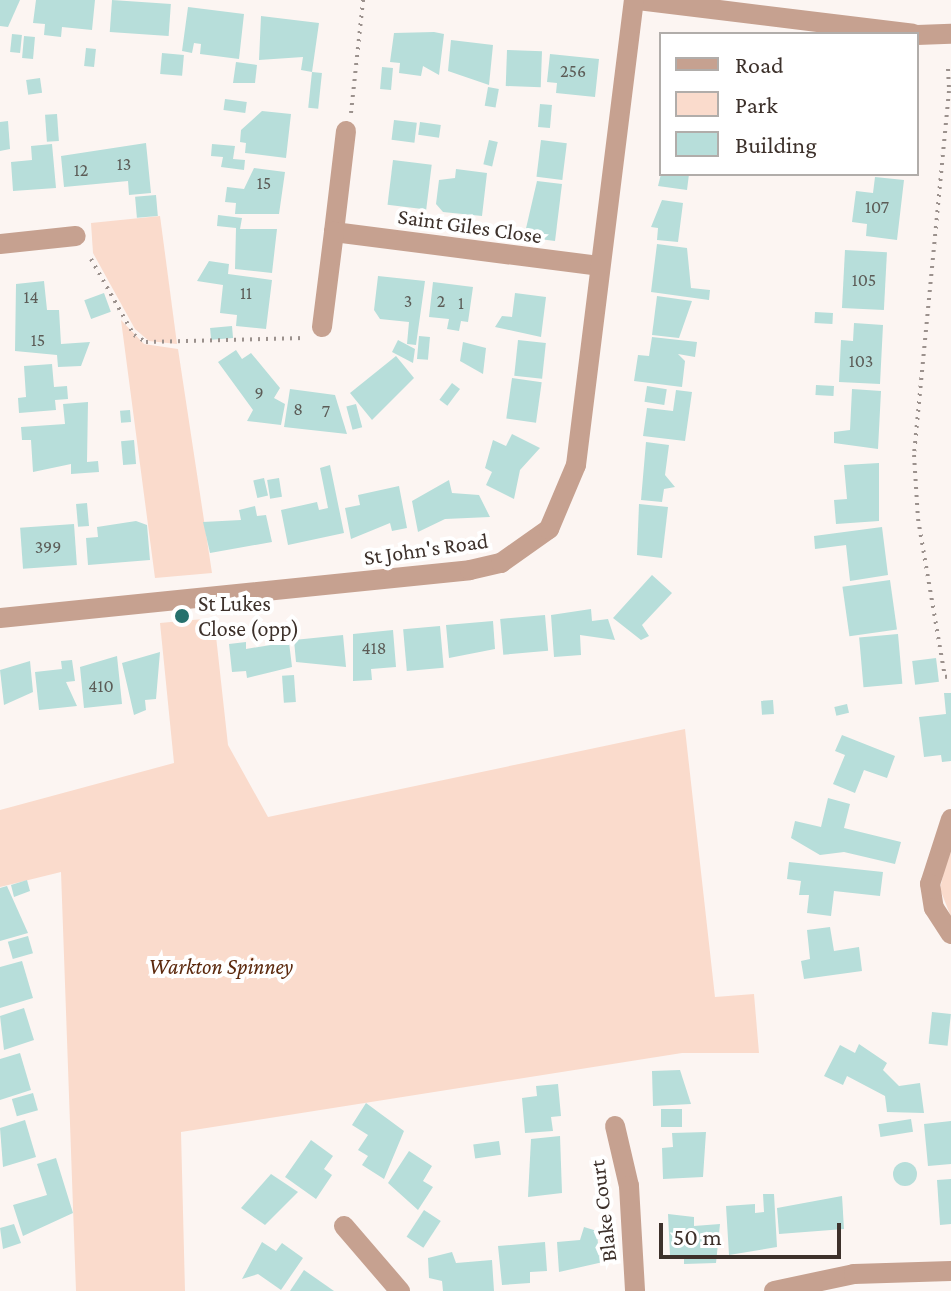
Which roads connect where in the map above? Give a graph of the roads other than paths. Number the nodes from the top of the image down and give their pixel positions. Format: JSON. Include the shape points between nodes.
{"nodes":[{"id":1,"x":636,"y":0,"type":"edge"},
{"id":2,"x":894,"y":32,"type":"edge"},
{"id":3,"x":348,"y":124,"type":"road end"},
{"id":4,"x":334,"y":232,"type":"junction"},
{"id":5,"x":76,"y":236,"type":"dead end"},
{"id":6,"x":0,"y":244,"type":"edge"},
{"id":7,"x":599,"y":266,"type":"junction"},
{"id":8,"x":321,"y":334,"type":"road end"},
{"id":9,"x":0,"y":618,"type":"edge"},
{"id":10,"x":951,"y":819,"type":"edge"},
{"id":11,"x":951,"y":934,"type":"edge"},
{"id":12,"x":615,"y":1126,"type":"dead end"},
{"id":13,"x":344,"y":1226,"type":"dead end"},
{"id":14,"x":951,"y":1271,"type":"edge"},
{"id":15,"x":400,"y":1291,"type":"edge"},
{"id":16,"x":635,"y":1291,"type":"edge"},
{"id":17,"x":774,"y":1291,"type":"edge"}],
"edges":[{"from":1,"to":2,"type":"street"},
{"from":1,"to":7,"type":"street","name":"St John's Road"},
{"from":3,"to":4,"type":"street"},
{"from":4,"to":7,"type":"street","name":"Saint Giles Close"},
{"from":4,"to":8,"type":"street"},
{"from":5,"to":6,"type":"street"},
{"from":7,"to":9,"type":"street","name":"St John's Road","via":[[570,493],[528,549],[470,570]]},
{"from":10,"to":11,"type":"street","via":[[930,884],[934,908]]},
{"from":12,"to":16,"type":"street","name":"Blake Court","via":[[629,1186]]},
{"from":13,"to":15,"type":"street"},
{"from":14,"to":17,"type":"street","via":[[854,1274]]}]}
